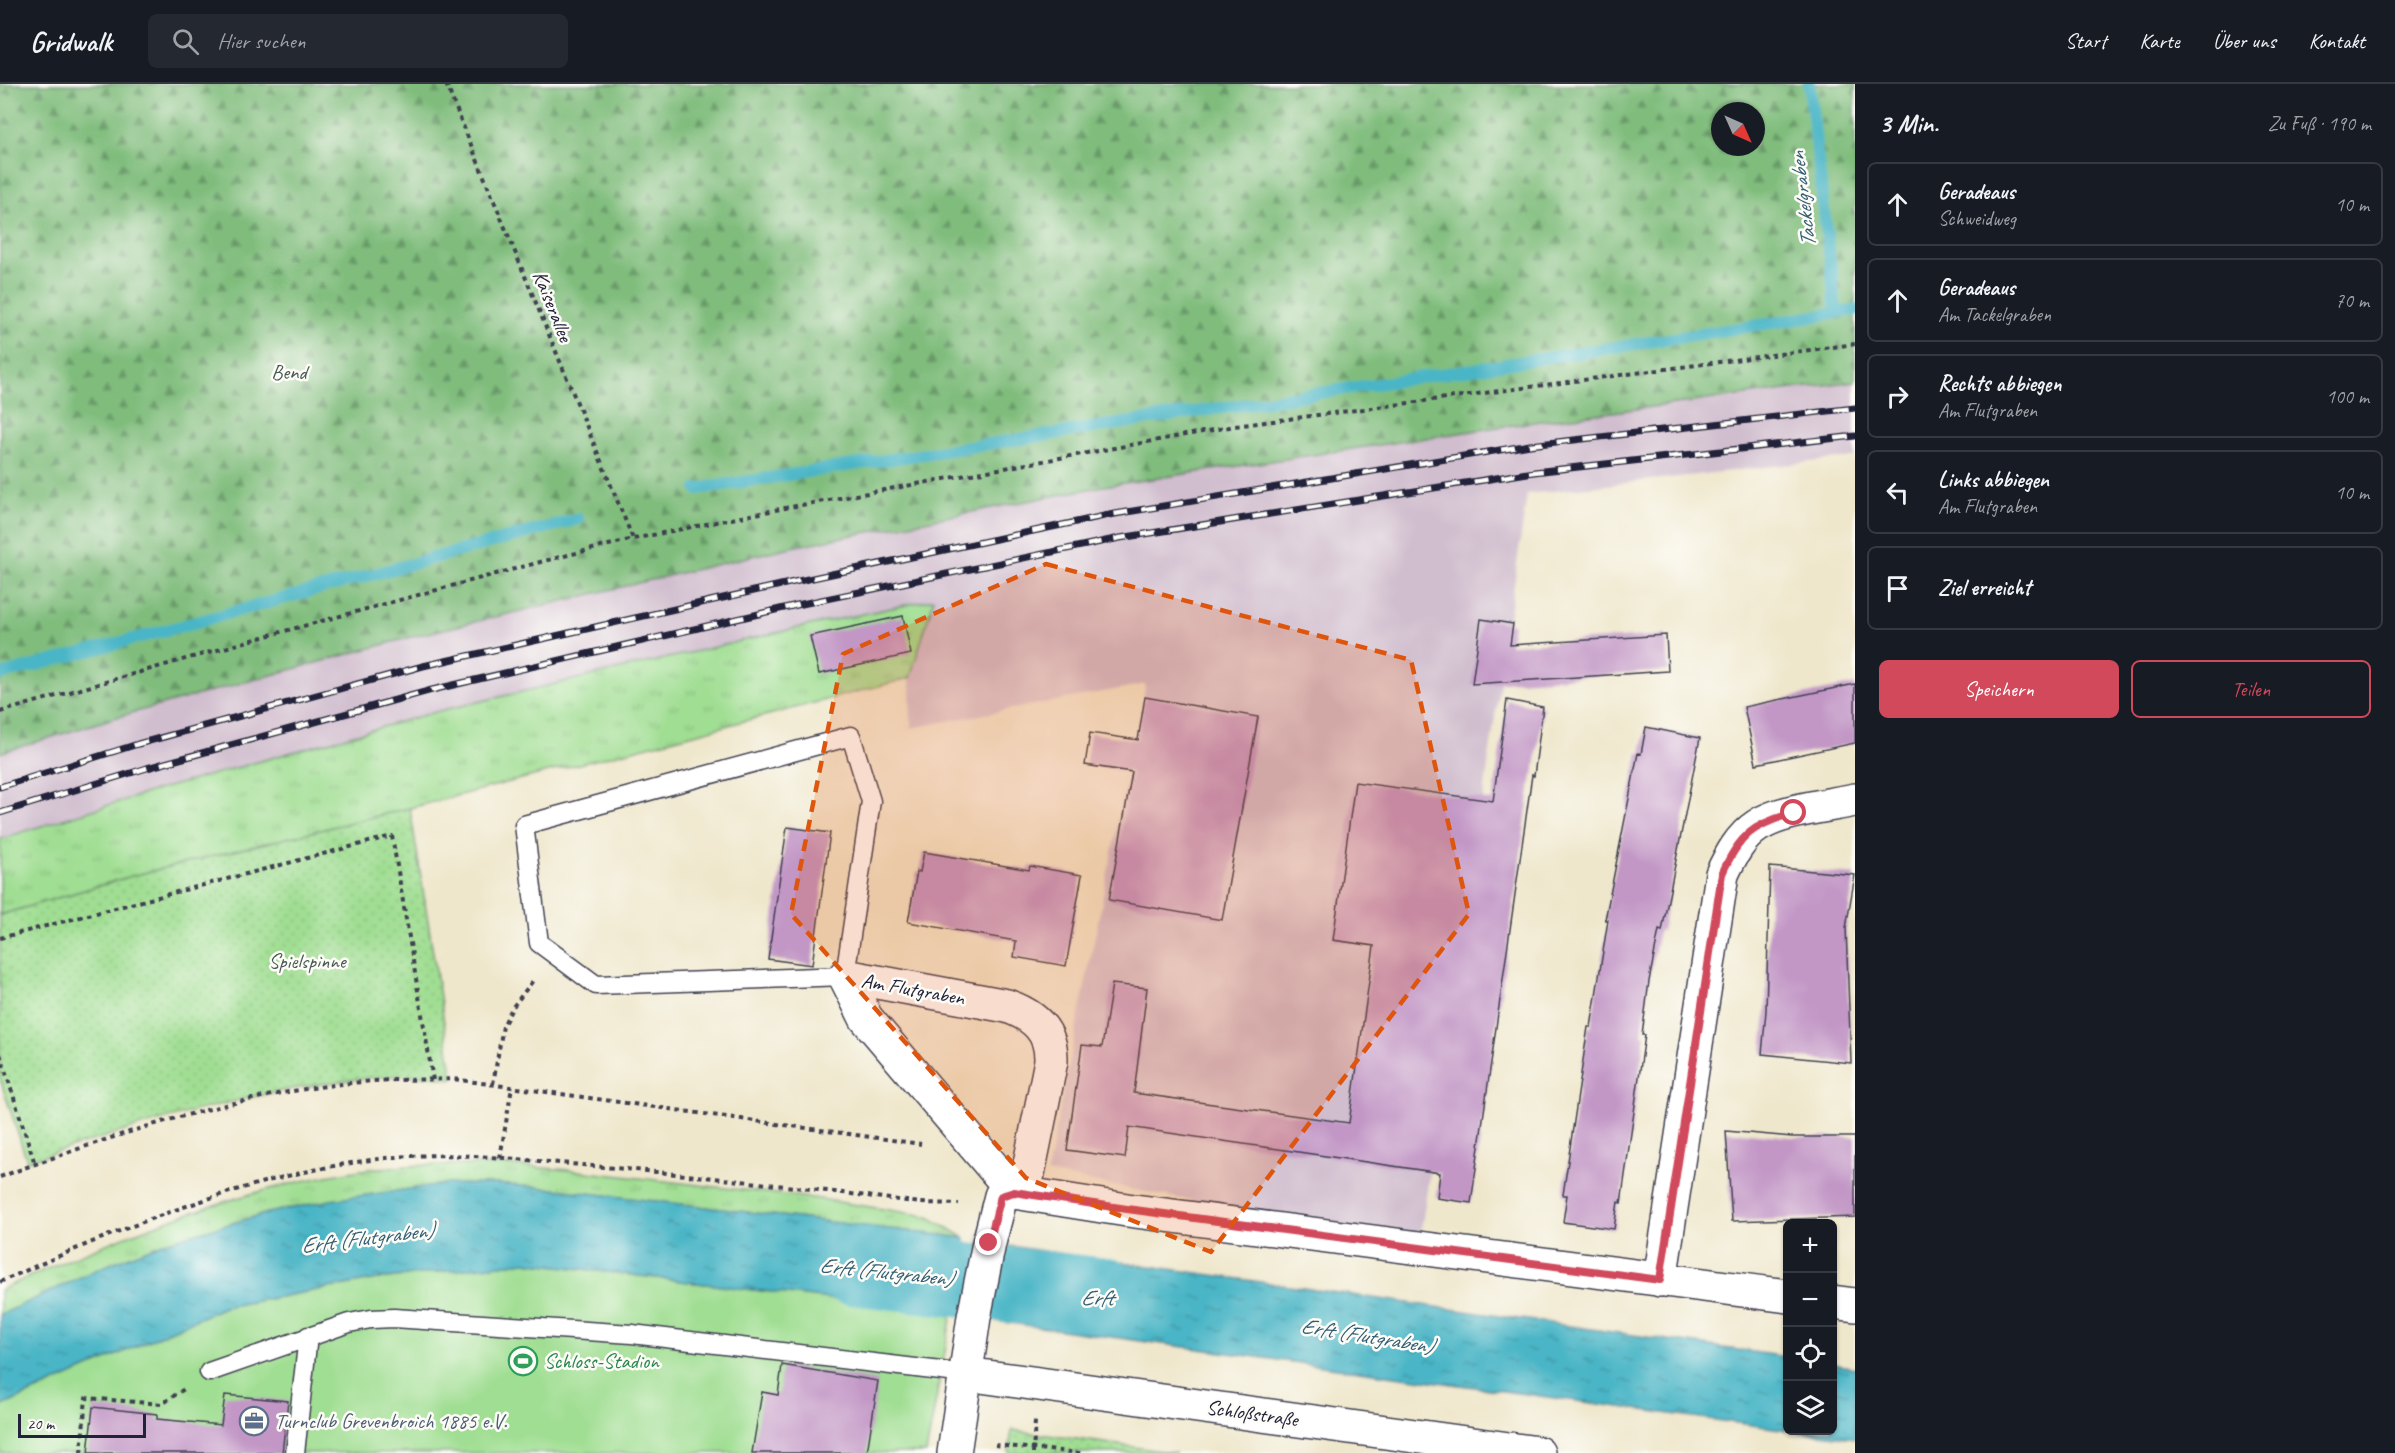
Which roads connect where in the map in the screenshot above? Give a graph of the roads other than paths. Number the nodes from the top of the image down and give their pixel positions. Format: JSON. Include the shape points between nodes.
{"nodes":[{"id":1,"x":1855,"y":800,"type":"edge"},
{"id":2,"x":845,"y":976,"type":"junction"},
{"id":3,"x":1013,"y":1194,"type":"junction"},
{"id":4,"x":1660,"y":1280,"type":"junction"},
{"id":5,"x":1783,"y":1295,"type":"edge"},
{"id":6,"x":1837,"y":1303,"type":"edge"},
{"id":7,"x":1855,"y":1305,"type":"edge"},
{"id":8,"x":308,"y":1336,"type":"junction"},
{"id":9,"x":209,"y":1372,"type":"road end"},
{"id":10,"x":966,"y":1374,"type":"junction"},
{"id":11,"x":295,"y":1453,"type":"edge"},
{"id":12,"x":954,"y":1453,"type":"edge"},
{"id":13,"x":1538,"y":1453,"type":"edge"}],
"edges":[{"from":1,"to":4,"type":"street","via":[[1765,822],[1750,831],[1722,874]]},
{"from":2,"to":2,"type":"lane","via":[[596,985],[539,943],[524,825],[850,736],[871,801]]},
{"from":2,"to":3,"type":"street","name":"Am Flutgraben","via":[[866,1018]]},
{"from":2,"to":3,"type":"street","name":"Am Flutgraben","via":[[1006,1006],[1042,1026],[1050,1043],[1051,1061]]},
{"from":3,"to":4,"type":"street"},
{"from":3,"to":10,"type":"street","name":"Am Flutgraben","via":[[989,1243]]},
{"from":4,"to":5,"type":"street"},
{"from":6,"to":7,"type":"street"},
{"from":8,"to":9,"type":"lane"},
{"from":8,"to":10,"type":"lane","via":[[359,1320],[394,1318],[632,1334]]},
{"from":8,"to":11,"type":"lane"},
{"from":10,"to":12,"type":"street"},
{"from":10,"to":13,"type":"street","name":"Schloßstraße"}]}
